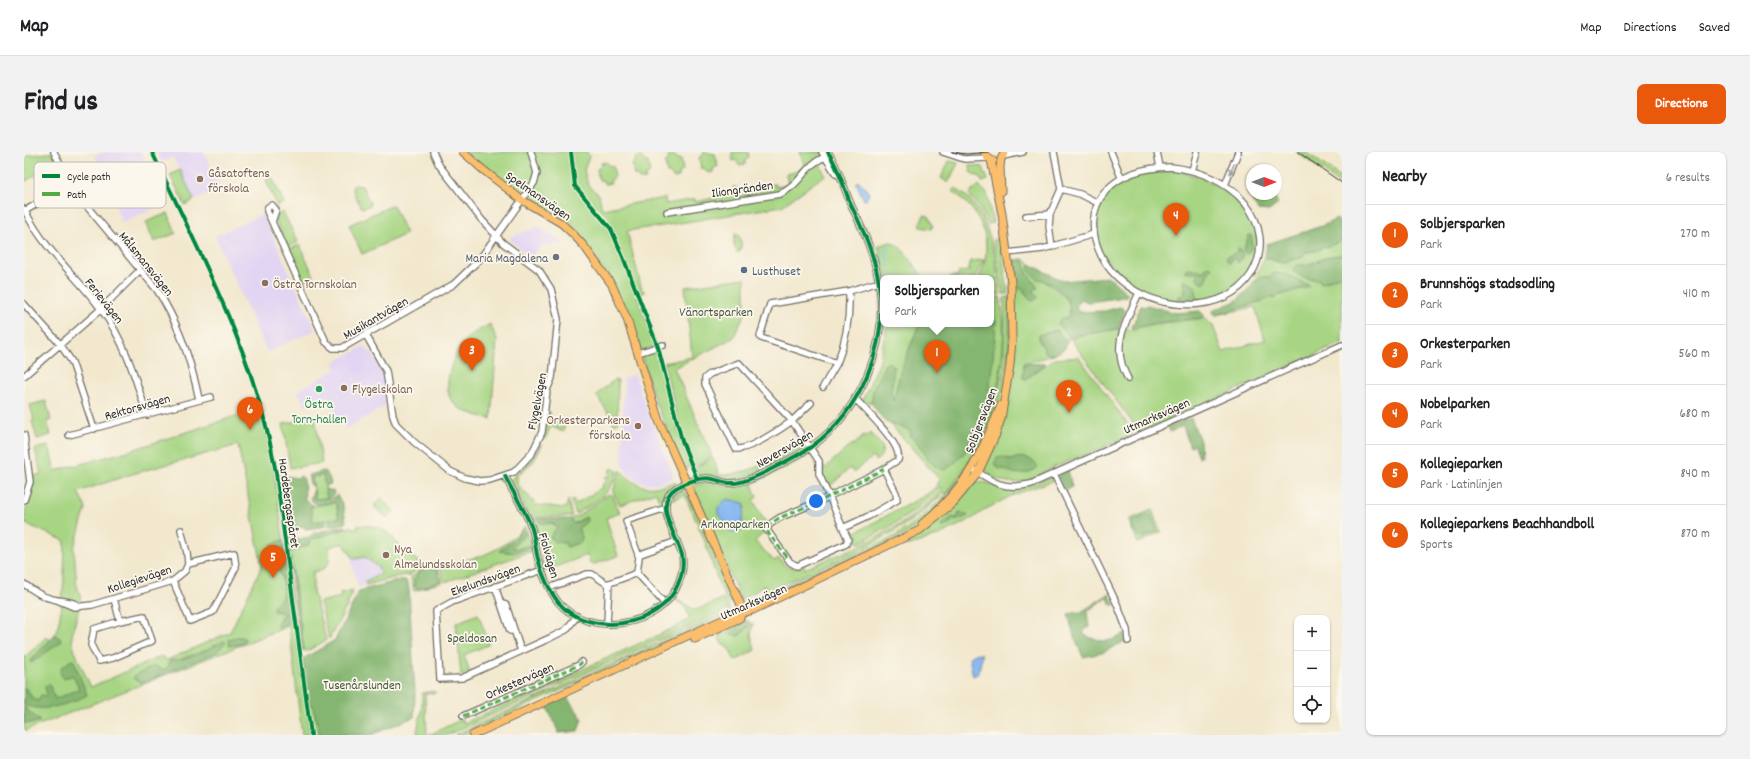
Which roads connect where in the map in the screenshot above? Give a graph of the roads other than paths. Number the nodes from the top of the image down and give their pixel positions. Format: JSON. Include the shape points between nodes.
{"nodes":[{"id":1,"x":54,"y":152,"type":"edge"},
{"id":2,"x":433,"y":152,"type":"edge"},
{"id":3,"x":463,"y":152,"type":"edge"},
{"id":4,"x":531,"y":152,"type":"edge"},
{"id":5,"x":942,"y":152,"type":"edge"},
{"id":6,"x":1023,"y":152,"type":"edge"},
{"id":7,"x":1054,"y":152,"type":"edge"},
{"id":8,"x":1111,"y":152,"type":"edge"},
{"id":9,"x":1157,"y":152,"type":"edge"},
{"id":10,"x":1197,"y":152,"type":"edge"},
{"id":11,"x":1238,"y":152,"type":"edge"},
{"id":12,"x":826,"y":154,"type":"edge"},
{"id":13,"x":1003,"y":156,"type":"edge"},
{"id":14,"x":988,"y":157,"type":"edge"},
{"id":15,"x":59,"y":162,"type":"edge"},
{"id":16,"x":1160,"y":167,"type":"junction"},
{"id":17,"x":1192,"y":170,"type":"junction"},
{"id":18,"x":1121,"y":177,"type":"junction"},
{"id":19,"x":1225,"y":185,"type":"junction"},
{"id":20,"x":1061,"y":189,"type":"junction"},
{"id":21,"x":522,"y":200,"type":"junction"},
{"id":22,"x":1098,"y":203,"type":"junction"},
{"id":23,"x":34,"y":205,"type":"edge"},
{"id":24,"x":89,"y":208,"type":"edge"},
{"id":25,"x":25,"y":210,"type":"edge"},
{"id":26,"x":667,"y":212,"type":"dead end"},
{"id":27,"x":1002,"y":214,"type":"junction"},
{"id":28,"x":1050,"y":214,"type":"junction"},
{"id":29,"x":1026,"y":216,"type":"dead end"},
{"id":30,"x":272,"y":222,"type":"dead end"},
{"id":31,"x":1094,"y":234,"type":"junction"},
{"id":32,"x":497,"y":237,"type":"junction"},
{"id":33,"x":1052,"y":247,"type":"junction"},
{"id":34,"x":1006,"y":254,"type":"junction"},
{"id":35,"x":140,"y":270,"type":"junction"},
{"id":36,"x":879,"y":282,"type":"junction"},
{"id":37,"x":849,"y":291,"type":"junction"},
{"id":38,"x":1139,"y":293,"type":"junction"},
{"id":39,"x":880,"y":297,"type":"edge"},
{"id":40,"x":24,"y":304,"type":"edge"},
{"id":41,"x":101,"y":308,"type":"junction"},
{"id":42,"x":880,"y":320,"type":"edge"},
{"id":43,"x":366,"y":335,"type":"junction"},
{"id":44,"x":60,"y":344,"type":"junction"},
{"id":45,"x":663,"y":345,"type":"dead end"},
{"id":46,"x":1342,"y":345,"type":"edge"},
{"id":47,"x":638,"y":353,"type":"junction"},
{"id":48,"x":837,"y":363,"type":"junction"},
{"id":49,"x":24,"y":376,"type":"edge"},
{"id":50,"x":1128,"y":379,"type":"dead end"},
{"id":51,"x":823,"y":388,"type":"dead end"},
{"id":52,"x":211,"y":397,"type":"dead end"},
{"id":53,"x":855,"y":398,"type":"junction"},
{"id":54,"x":199,"y":399,"type":"junction"},
{"id":55,"x":811,"y":403,"type":"dead end"},
{"id":56,"x":147,"y":415,"type":"junction"},
{"id":57,"x":792,"y":421,"type":"junction"},
{"id":58,"x":94,"y":429,"type":"junction"},
{"id":59,"x":24,"y":435,"type":"edge"},
{"id":60,"x":69,"y":435,"type":"dead end"},
{"id":61,"x":811,"y":447,"type":"junction"},
{"id":62,"x":884,"y":469,"type":"junction"},
{"id":63,"x":975,"y":471,"type":"junction"},
{"id":64,"x":1054,"y":474,"type":"junction"},
{"id":65,"x":504,"y":476,"type":"junction"},
{"id":66,"x":27,"y":482,"type":"edge"},
{"id":67,"x":687,"y":483,"type":"junction"},
{"id":68,"x":828,"y":497,"type":"junction"},
{"id":69,"x":24,"y":500,"type":"edge"},
{"id":70,"x":666,"y":508,"type":"junction"},
{"id":71,"x":843,"y":528,"type":"junction"},
{"id":72,"x":181,"y":530,"type":"dead end"},
{"id":73,"x":677,"y":541,"type":"junction"},
{"id":74,"x":716,"y":550,"type":"junction"},
{"id":75,"x":638,"y":555,"type":"junction"},
{"id":76,"x":852,"y":563,"type":"junction"},
{"id":77,"x":188,"y":564,"type":"junction"},
{"id":78,"x":542,"y":570,"type":"junction"},
{"id":79,"x":637,"y":573,"type":"junction"},
{"id":80,"x":173,"y":582,"type":"junction"},
{"id":81,"x":609,"y":583,"type":"junction"},
{"id":82,"x":24,"y":584,"type":"edge"},
{"id":83,"x":496,"y":586,"type":"junction"},
{"id":84,"x":550,"y":588,"type":"junction"},
{"id":85,"x":114,"y":599,"type":"junction"},
{"id":86,"x":665,"y":604,"type":"junction"},
{"id":87,"x":736,"y":606,"type":"junction"},
{"id":88,"x":436,"y":611,"type":"joint"},
{"id":89,"x":742,"y":612,"type":"junction"},
{"id":90,"x":577,"y":616,"type":"junction"},
{"id":91,"x":749,"y":616,"type":"junction"},
{"id":92,"x":724,"y":619,"type":"junction"},
{"id":93,"x":120,"y":621,"type":"junction"},
{"id":94,"x":606,"y":624,"type":"junction"},
{"id":95,"x":695,"y":639,"type":"junction"},
{"id":96,"x":1128,"y":641,"type":"dead end"},
{"id":97,"x":658,"y":650,"type":"junction"},
{"id":98,"x":521,"y":651,"type":"junction"},
{"id":99,"x":582,"y":662,"type":"dead end"},
{"id":100,"x":463,"y":716,"type":"dead end"},
{"id":101,"x":473,"y":735,"type":"edge"}],
"edges":[{"from":1,"to":15,"type":"street","name":"Målsmansvägen"},
{"from":2,"to":32,"type":"street","name":"Flygelvägen","via":[[439,165]]},
{"from":3,"to":21,"type":"main road","name":"Spelmansvägen"},
{"from":4,"to":21,"type":"street","name":"Musikantvägen","via":[[536,178]]},
{"from":5,"to":14,"type":"street","via":[[964,160]]},
{"from":6,"to":13,"type":"street"},
{"from":7,"to":20,"type":"street"},
{"from":8,"to":18,"type":"street"},
{"from":9,"to":16,"type":"street"},
{"from":10,"to":17,"type":"street"},
{"from":11,"to":19,"type":"street","one_way":true},
{"from":12,"to":26,"type":"street","name":"Iliongränden","via":[[804,172],[790,190],[780,194]]},
{"from":12,"to":36,"type":"street","name":"Neversvägen","via":[[871,249]]},
{"from":13,"to":14,"type":"main road","via":[[995,161]]},
{"from":13,"to":27,"type":"main road","name":"Solbjersvägen"},
{"from":14,"to":27,"type":"main road","name":"Solbjersvägen"},
{"from":16,"to":17,"type":"street"},
{"from":16,"to":18,"type":"street","via":[[1138,170]]},
{"from":17,"to":19,"type":"street"},
{"from":18,"to":22,"type":"street"},
{"from":19,"to":38,"type":"street","via":[[1249,209],[1258,231],[1259,254],[1248,279],[1232,294],[1221,300],[1206,303],[1176,304]]},
{"from":20,"to":22,"type":"street","via":[[1080,194]]},
{"from":20,"to":28,"type":"street"},
{"from":21,"to":32,"type":"street","name":"Musikantvägen"},
{"from":21,"to":47,"type":"main road","name":"Spelmansvägen","via":[[561,223],[598,265],[619,299]]},
{"from":22,"to":31,"type":"street"},
{"from":23,"to":25,"type":"street"},
{"from":24,"to":35,"type":"street","name":"Målsmansvägen"},
{"from":25,"to":41,"type":"street","name":"Ferievägen","via":[[47,247]]},
{"from":27,"to":34,"type":"main road","name":"Solbjersvägen"},
{"from":28,"to":29,"type":"street"},
{"from":28,"to":33,"type":"street","via":[[1048,226]]},
{"from":30,"to":43,"type":"street","name":"Musikantvägen","via":[[329,346],[342,348]]},
{"from":31,"to":33,"type":"street"},
{"from":31,"to":38,"type":"street","via":[[1107,268],[1128,287]]},
{"from":32,"to":43,"type":"street","name":"Musikantvägen","via":[[470,270],[454,284]]},
{"from":32,"to":65,"type":"street","name":"Flygelvägen","via":[[542,274],[551,289],[558,319],[552,378],[547,390],[544,424],[539,440],[525,462],[514,472]]},
{"from":33,"to":34,"type":"street"},
{"from":34,"to":63,"type":"main road","name":"Solbjersvägen","via":[[1013,308],[1008,380]]},
{"from":35,"to":41,"type":"street"},
{"from":35,"to":54,"type":"street","name":"Målsmansvägen","via":[[157,290],[175,320]]},
{"from":36,"to":37,"type":"street"},
{"from":36,"to":39,"type":"street","name":"Neversvägen"},
{"from":37,"to":48,"type":"street","via":[[846,340]]},
{"from":37,"to":48,"type":"street","via":[[770,304],[760,334],[761,338]]},
{"from":38,"to":50,"type":"street","via":[[1124,325],[1119,343],[1119,358]]},
{"from":40,"to":44,"type":"street"},
{"from":41,"to":44,"type":"street"},
{"from":41,"to":56,"type":"street","name":"Ferievägen","via":[[128,355]]},
{"from":42,"to":53,"type":"street","name":"Neversvägen","via":[[871,365]]},
{"from":43,"to":65,"type":"street","name":"Flygelvägen","via":[[386,372],[393,416],[401,430],[445,467],[465,478],[480,481]]},
{"from":44,"to":49,"type":"street"},
{"from":44,"to":58,"type":"street","via":[[77,372]]},
{"from":45,"to":47,"type":"street"},
{"from":46,"to":64,"type":"street","name":"Utmarksvägen"},
{"from":47,"to":67,"type":"main road","name":"Spelmansvägen","via":[[660,421]]},
{"from":48,"to":51,"type":"street"},
{"from":52,"to":54,"type":"street","name":"Rektorsvägen"},
{"from":53,"to":61,"type":"street","name":"Neversvägen","via":[[830,429]]},
{"from":53,"to":62,"type":"street","via":[[899,453],[898,460]]},
{"from":54,"to":56,"type":"street","name":"Rektorsvägen"},
{"from":55,"to":57,"type":"street"},
{"from":56,"to":58,"type":"street","name":"Rektorsvägen"},
{"from":57,"to":57,"type":"street","via":[[765,437],[736,449],[705,384],[705,378],[739,363]]},
{"from":57,"to":61,"type":"street"},
{"from":58,"to":60,"type":"street","name":"Rektorsvägen"},
{"from":59,"to":66,"type":"street"},
{"from":61,"to":67,"type":"street","name":"Neversvägen","via":[[766,472],[742,481],[727,483],[706,478]]},
{"from":61,"to":68,"type":"street","via":[[819,461],[819,474]]},
{"from":62,"to":68,"type":"street"},
{"from":62,"to":71,"type":"street","via":[[897,500]]},
{"from":63,"to":64,"type":"street","name":"Utmarksvägen","via":[[993,482],[1011,487],[1031,484]]},
{"from":63,"to":76,"type":"main road","name":"Utmarksvägen","via":[[937,511],[901,540]]},
{"from":64,"to":96,"type":"street","via":[[1117,604],[1127,630]]},
{"from":65,"to":78,"type":"street","name":"Fiolvägen","via":[[532,528]]},
{"from":66,"to":69,"type":"street"},
{"from":67,"to":70,"type":"street","via":[[669,495]]},
{"from":67,"to":74,"type":"main road","name":"Spelmansvägen"},
{"from":68,"to":71,"type":"street"},
{"from":68,"to":71,"type":"street","via":[[773,522],[768,527],[768,533],[792,564],[797,566],[846,544],[848,539]]},
{"from":70,"to":73,"type":"street","name":"Fiolvägen"},
{"from":70,"to":75,"type":"street","via":[[626,522]]},
{"from":72,"to":77,"type":"street","name":"Kollegievägen"},
{"from":73,"to":75,"type":"street"},
{"from":73,"to":86,"type":"street","name":"Fiolvägen","via":[[682,558],[682,572],[676,590]]},
{"from":74,"to":87,"type":"main road","name":"Spelmansvägen","via":[[722,573]]},
{"from":74,"to":89,"type":"main road","name":"Spelmansvägen"},
{"from":75,"to":79,"type":"street"},
{"from":76,"to":89,"type":"main road","name":"Utmarksvägen","via":[[752,610]]},
{"from":76,"to":91,"type":"main road","name":"Utmarksvägen","via":[[807,590]]},
{"from":77,"to":80,"type":"street","name":"Kollegievägen","via":[[185,571]]},
{"from":77,"to":80,"type":"street","via":[[234,553],[236,567],[212,612],[190,621]]},
{"from":78,"to":83,"type":"street","name":"Ekelundsvägen"},
{"from":78,"to":84,"type":"street","name":"Fiolvägen"},
{"from":79,"to":81,"type":"street"},
{"from":79,"to":86,"type":"street"},
{"from":80,"to":85,"type":"street","name":"Kollegievägen"},
{"from":81,"to":84,"type":"street","via":[[587,574]]},
{"from":81,"to":94,"type":"street"},
{"from":82,"to":85,"type":"street","name":"Kollegievägen","via":[[42,596],[68,600],[79,606]]},
{"from":83,"to":88,"type":"street","name":"Ekelundsvägen","via":[[452,602]]},
{"from":83,"to":98,"type":"street","via":[[503,604],[501,608]]},
{"from":84,"to":90,"type":"street","name":"Fiolvägen","via":[[559,603]]},
{"from":85,"to":93,"type":"street"},
{"from":86,"to":94,"type":"street","name":"Fiolvägen","via":[[640,619]]},
{"from":87,"to":89,"type":"main road","name":"Spelmansvägen"},
{"from":87,"to":92,"type":"main road"},
{"from":88,"to":98,"type":"street","name":"Orkestervägen","via":[[440,679],[462,678]]},
{"from":89,"to":91,"type":"main road","name":"Spelmansvägen"},
{"from":89,"to":92,"type":"main road","name":"Utmarksvägen"},
{"from":89,"to":95,"type":"main road","via":[[739,619]]},
{"from":90,"to":94,"type":"street","name":"Fiolvägen"},
{"from":90,"to":98,"type":"street","name":"Orkestervägen","via":[[566,630]]},
{"from":91,"to":95,"type":"main road","name":"Utmarksvägen"},
{"from":92,"to":97,"type":"main road","name":"Utmarksvägen"},
{"from":93,"to":93,"type":"street","via":[[143,615],[152,641],[113,658],[99,660],[92,645],[94,629]]},
{"from":95,"to":97,"type":"main road","name":"Utmarksvägen"},
{"from":97,"to":101,"type":"main road","name":"Utmarksvägen"},
{"from":99,"to":100,"type":"street","name":"Orkestervägen"}]}
